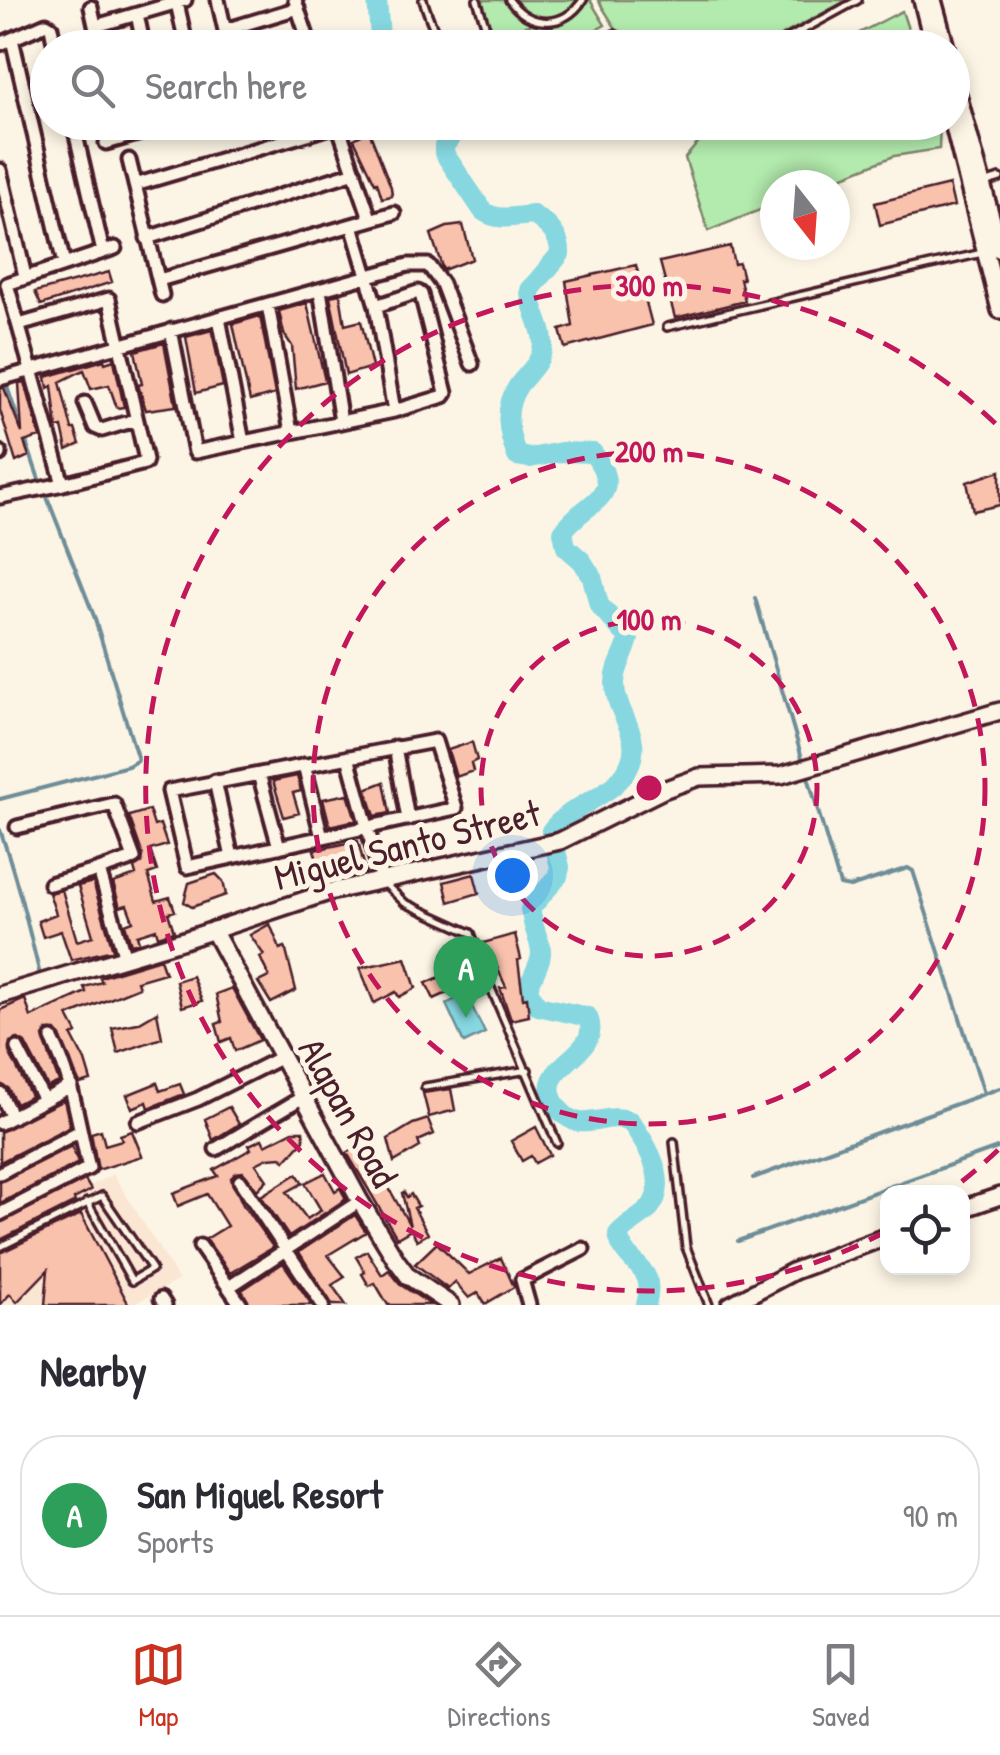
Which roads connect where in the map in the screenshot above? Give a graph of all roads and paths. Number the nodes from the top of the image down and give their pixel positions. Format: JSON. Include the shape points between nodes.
{"nodes":[{"id":1,"x":218,"y":0,"type":"edge"},
{"id":2,"x":423,"y":0,"type":"edge"},
{"id":3,"x":477,"y":0,"type":"edge"},
{"id":4,"x":509,"y":0,"type":"edge"},
{"id":5,"x":583,"y":0,"type":"edge"},
{"id":6,"x":858,"y":0,"type":"edge"},
{"id":7,"x":922,"y":0,"type":"edge"},
{"id":8,"x":934,"y":0,"type":"edge"},
{"id":9,"x":181,"y":1,"type":"edge"},
{"id":10,"x":296,"y":4,"type":"edge"},
{"id":11,"x":91,"y":7,"type":"dead end"},
{"id":12,"x":137,"y":14,"type":"junction"},
{"id":13,"x":96,"y":26,"type":"junction"},
{"id":14,"x":97,"y":30,"type":"edge"},
{"id":15,"x":140,"y":30,"type":"edge"},
{"id":16,"x":184,"y":30,"type":"edge"},
{"id":17,"x":225,"y":30,"type":"joint"},
{"id":18,"x":305,"y":30,"type":"edge"},
{"id":19,"x":434,"y":30,"type":"edge"},
{"id":20,"x":487,"y":30,"type":"edge"},
{"id":21,"x":803,"y":30,"type":"edge"},
{"id":22,"x":930,"y":30,"type":"edge"},
{"id":23,"x":942,"y":30,"type":"edge"},
{"id":24,"x":30,"y":31,"type":"edge"},
{"id":25,"x":6,"y":42,"type":"edge"},
{"id":26,"x":30,"y":134,"type":"edge"},
{"id":27,"x":970,"y":134,"type":"edge"},
{"id":28,"x":32,"y":140,"type":"edge"},
{"id":29,"x":78,"y":140,"type":"edge"},
{"id":30,"x":117,"y":140,"type":"edge"},
{"id":31,"x":285,"y":140,"type":"edge"},
{"id":32,"x":344,"y":140,"type":"edge"},
{"id":33,"x":963,"y":140,"type":"edge"},
{"id":34,"x":106,"y":143,"type":"dead end"},
{"id":35,"x":129,"y":160,"type":"dead end"},
{"id":36,"x":0,"y":170,"type":"edge"},
{"id":37,"x":355,"y":172,"type":"junction"},
{"id":38,"x":984,"y":182,"type":"edge"},
{"id":39,"x":136,"y":185,"type":"junction"},
{"id":40,"x":394,"y":213,"type":"dead end"},
{"id":41,"x":370,"y":218,"type":"junction"},
{"id":42,"x":352,"y":225,"type":"junction"},
{"id":43,"x":147,"y":238,"type":"junction"},
{"id":44,"x":995,"y":251,"type":"edge"},
{"id":45,"x":64,"y":264,"type":"junction"},
{"id":46,"x":25,"y":276,"type":"junction"},
{"id":47,"x":367,"y":276,"type":"junction"},
{"id":48,"x":159,"y":280,"type":"junction"},
{"id":49,"x":3,"y":285,"type":"edge"},
{"id":50,"x":320,"y":290,"type":"junction"},
{"id":51,"x":162,"y":295,"type":"dead end"},
{"id":52,"x":268,"y":305,"type":"junction"},
{"id":53,"x":376,"y":306,"type":"junction"},
{"id":54,"x":1000,"y":310,"type":"edge"},
{"id":55,"x":219,"y":318,"type":"junction"},
{"id":56,"x":19,"y":325,"type":"junction"},
{"id":57,"x":668,"y":326,"type":"dead end"},
{"id":58,"x":170,"y":330,"type":"junction"},
{"id":59,"x":118,"y":344,"type":"junction"},
{"id":60,"x":472,"y":364,"type":"dead end"},
{"id":61,"x":30,"y":371,"type":"junction"},
{"id":62,"x":0,"y":379,"type":"edge"},
{"id":63,"x":85,"y":403,"type":"dead end"},
{"id":64,"x":394,"y":410,"type":"junction"},
{"id":65,"x":136,"y":420,"type":"junction"},
{"id":66,"x":341,"y":422,"type":"junction"},
{"id":67,"x":292,"y":432,"type":"junction"},
{"id":68,"x":243,"y":442,"type":"junction"},
{"id":69,"x":63,"y":484,"type":"junction"},
{"id":70,"x":0,"y":497,"type":"edge"},
{"id":71,"x":1000,"y":711,"type":"edge"},
{"id":72,"x":395,"y":747,"type":"junction"},
{"id":73,"x":348,"y":757,"type":"junction"},
{"id":74,"x":304,"y":765,"type":"junction"},
{"id":75,"x":259,"y":774,"type":"junction"},
{"id":76,"x":215,"y":781,"type":"junction"},
{"id":77,"x":408,"y":819,"type":"junction"},
{"id":78,"x":17,"y":826,"type":"dead end"},
{"id":79,"x":367,"y":827,"type":"junction"},
{"id":80,"x":322,"y":837,"type":"junction"},
{"id":81,"x":278,"y":846,"type":"junction"},
{"id":82,"x":232,"y":857,"type":"junction"},
{"id":83,"x":99,"y":870,"type":"junction"},
{"id":84,"x":382,"y":880,"type":"junction"},
{"id":85,"x":50,"y":884,"type":"dead end"},
{"id":86,"x":213,"y":930,"type":"junction"},
{"id":87,"x":125,"y":958,"type":"junction"},
{"id":88,"x":0,"y":995,"type":"edge"},
{"id":89,"x":52,"y":1039,"type":"dead end"},
{"id":90,"x":16,"y":1048,"type":"dead end"},
{"id":91,"x":282,"y":1057,"type":"junction"},
{"id":92,"x":528,"y":1070,"type":"junction"},
{"id":93,"x":71,"y":1086,"type":"junction"},
{"id":94,"x":425,"y":1087,"type":"dead end"},
{"id":95,"x":0,"y":1093,"type":"edge"},
{"id":96,"x":303,"y":1097,"type":"junction"},
{"id":97,"x":44,"y":1100,"type":"junction"},
{"id":98,"x":12,"y":1117,"type":"junction"},
{"id":99,"x":138,"y":1122,"type":"dead end"},
{"id":100,"x":0,"y":1124,"type":"edge"},
{"id":101,"x":80,"y":1131,"type":"junction"},
{"id":102,"x":674,"y":1142,"type":"dead end"},
{"id":103,"x":557,"y":1143,"type":"dead end"},
{"id":104,"x":216,"y":1148,"type":"dead end"},
{"id":105,"x":0,"y":1173,"type":"edge"},
{"id":106,"x":240,"y":1181,"type":"dead end"},
{"id":107,"x":1000,"y":1196,"type":"edge"},
{"id":108,"x":360,"y":1201,"type":"junction"},
{"id":109,"x":86,"y":1202,"type":"junction"},
{"id":110,"x":970,"y":1206,"type":"edge"},
{"id":111,"x":0,"y":1214,"type":"edge"},
{"id":112,"x":880,"y":1239,"type":"edge"},
{"id":113,"x":0,"y":1246,"type":"edge"},
{"id":114,"x":200,"y":1246,"type":"dead end"},
{"id":115,"x":285,"y":1249,"type":"junction"},
{"id":116,"x":583,"y":1249,"type":"dead end"},
{"id":117,"x":229,"y":1287,"type":"junction"},
{"id":118,"x":241,"y":1305,"type":"edge"},
{"id":119,"x":322,"y":1305,"type":"edge"},
{"id":120,"x":451,"y":1305,"type":"edge"},
{"id":121,"x":529,"y":1305,"type":"edge"},
{"id":122,"x":709,"y":1305,"type":"edge"},
{"id":123,"x":730,"y":1305,"type":"edge"}],
"edges":[{"from":1,"to":17,"type":"street"},
{"from":2,"to":19,"type":"lane"},
{"from":3,"to":20,"type":"lane"},
{"from":4,"to":5,"type":"lane","via":[[518,12],[545,22],[572,14]]},
{"from":6,"to":21,"type":"lane"},
{"from":7,"to":22,"type":"main road"},
{"from":8,"to":23,"type":"main road"},
{"from":9,"to":12,"type":"street"},
{"from":9,"to":16,"type":"street"},
{"from":10,"to":17,"type":"street"},
{"from":10,"to":18,"type":"street"},
{"from":11,"to":13,"type":"street"},
{"from":12,"to":13,"type":"street"},
{"from":12,"to":15,"type":"street"},
{"from":13,"to":14,"type":"street"},
{"from":24,"to":25,"type":"street"},
{"from":25,"to":26,"type":"street"},
{"from":27,"to":38,"type":"main road"},
{"from":28,"to":45,"type":"street"},
{"from":29,"to":45,"type":"street","via":[[109,250]]},
{"from":30,"to":34,"type":"street"},
{"from":31,"to":39,"type":"street"},
{"from":32,"to":37,"type":"street"},
{"from":33,"to":38,"type":"main road"},
{"from":35,"to":39,"type":"street"},
{"from":36,"to":46,"type":"street"},
{"from":37,"to":41,"type":"street"},
{"from":37,"to":43,"type":"street"},
{"from":38,"to":44,"type":"main road"},
{"from":39,"to":43,"type":"street"},
{"from":40,"to":41,"type":"street"},
{"from":41,"to":42,"type":"street"},
{"from":42,"to":47,"type":"street"},
{"from":42,"to":48,"type":"street"},
{"from":43,"to":48,"type":"street"},
{"from":44,"to":54,"type":"main road"},
{"from":44,"to":57,"type":"lane"},
{"from":45,"to":46,"type":"street"},
{"from":46,"to":49,"type":"street"},
{"from":47,"to":50,"type":"street"},
{"from":47,"to":53,"type":"street"},
{"from":47,"to":60,"type":"street","via":[[428,265],[442,284]]},
{"from":48,"to":51,"type":"street"},
{"from":49,"to":56,"type":"street"},
{"from":50,"to":52,"type":"street"},
{"from":50,"to":66,"type":"street"},
{"from":52,"to":55,"type":"street"},
{"from":52,"to":67,"type":"street"},
{"from":53,"to":64,"type":"street"},
{"from":53,"to":64,"type":"street","via":[[421,294],[446,392]]},
{"from":55,"to":58,"type":"street"},
{"from":55,"to":68,"type":"street"},
{"from":56,"to":59,"type":"street","via":[[108,298]]},
{"from":56,"to":61,"type":"street"},
{"from":58,"to":59,"type":"street"},
{"from":58,"to":68,"type":"street","via":[[193,451]]},
{"from":59,"to":61,"type":"street"},
{"from":59,"to":65,"type":"street"},
{"from":61,"to":62,"type":"street"},
{"from":61,"to":69,"type":"street"},
{"from":63,"to":65,"type":"street","via":[[102,430]]},
{"from":64,"to":66,"type":"street"},
{"from":65,"to":69,"type":"street","via":[[145,463]]},
{"from":66,"to":67,"type":"street"},
{"from":67,"to":68,"type":"street"},
{"from":69,"to":70,"type":"street"},
{"from":71,"to":84,"type":"main road","name":"Miguel Santo Street","via":[[781,775],[688,780],[553,843]]},
{"from":72,"to":73,"type":"street"},
{"from":72,"to":77,"type":"street"},
{"from":72,"to":77,"type":"street","via":[[435,741],[456,808]]},
{"from":73,"to":74,"type":"street"},
{"from":73,"to":79,"type":"street"},
{"from":74,"to":75,"type":"street"},
{"from":74,"to":80,"type":"street"},
{"from":75,"to":76,"type":"street"},
{"from":75,"to":81,"type":"street"},
{"from":76,"to":82,"type":"street"},
{"from":76,"to":82,"type":"street","via":[[169,791],[186,867]]},
{"from":77,"to":79,"type":"street"},
{"from":78,"to":83,"type":"street","via":[[114,804],[134,858]]},
{"from":79,"to":80,"type":"street"},
{"from":79,"to":84,"type":"street"},
{"from":80,"to":81,"type":"street"},
{"from":81,"to":82,"type":"street"},
{"from":83,"to":85,"type":"street"},
{"from":83,"to":87,"type":"street"},
{"from":84,"to":86,"type":"main road","name":"Miguel Santo Street"},
{"from":84,"to":92,"type":"lane","via":[[405,903],[471,933]]},
{"from":86,"to":87,"type":"main road","name":"Miguel Santo Street"},
{"from":86,"to":91,"type":"main road","name":"Alapan Road"},
{"from":87,"to":88,"type":"main road","name":"Miguel Santo Street"},
{"from":89,"to":93,"type":"street"},
{"from":90,"to":97,"type":"street"},
{"from":91,"to":96,"type":"main road","name":"Alapan Road"},
{"from":91,"to":99,"type":"street"},
{"from":92,"to":94,"type":"lane"},
{"from":92,"to":103,"type":"lane"},
{"from":93,"to":97,"type":"street"},
{"from":93,"to":101,"type":"street"},
{"from":95,"to":98,"type":"street"},
{"from":96,"to":104,"type":"street"},
{"from":96,"to":108,"type":"main road","name":"Alapan Road"},
{"from":97,"to":98,"type":"street"},
{"from":98,"to":100,"type":"street"},
{"from":101,"to":105,"type":"street"},
{"from":101,"to":111,"type":"street","via":[[89,1168]]},
{"from":102,"to":122,"type":"lane","via":[[686,1247]]},
{"from":106,"to":115,"type":"street"},
{"from":107,"to":110,"type":"main road"},
{"from":108,"to":115,"type":"street"},
{"from":108,"to":120,"type":"main road","name":"Alapan Road","via":[[408,1276]]},
{"from":109,"to":109,"type":"lane","via":[[132,1281],[152,1269],[106,1198]]},
{"from":109,"to":113,"type":"lane"},
{"from":112,"to":123,"type":"main road"},
{"from":114,"to":117,"type":"street"},
{"from":115,"to":117,"type":"street"},
{"from":115,"to":119,"type":"street"},
{"from":116,"to":121,"type":"street","via":[[522,1280]]},
{"from":117,"to":118,"type":"street"}]}
